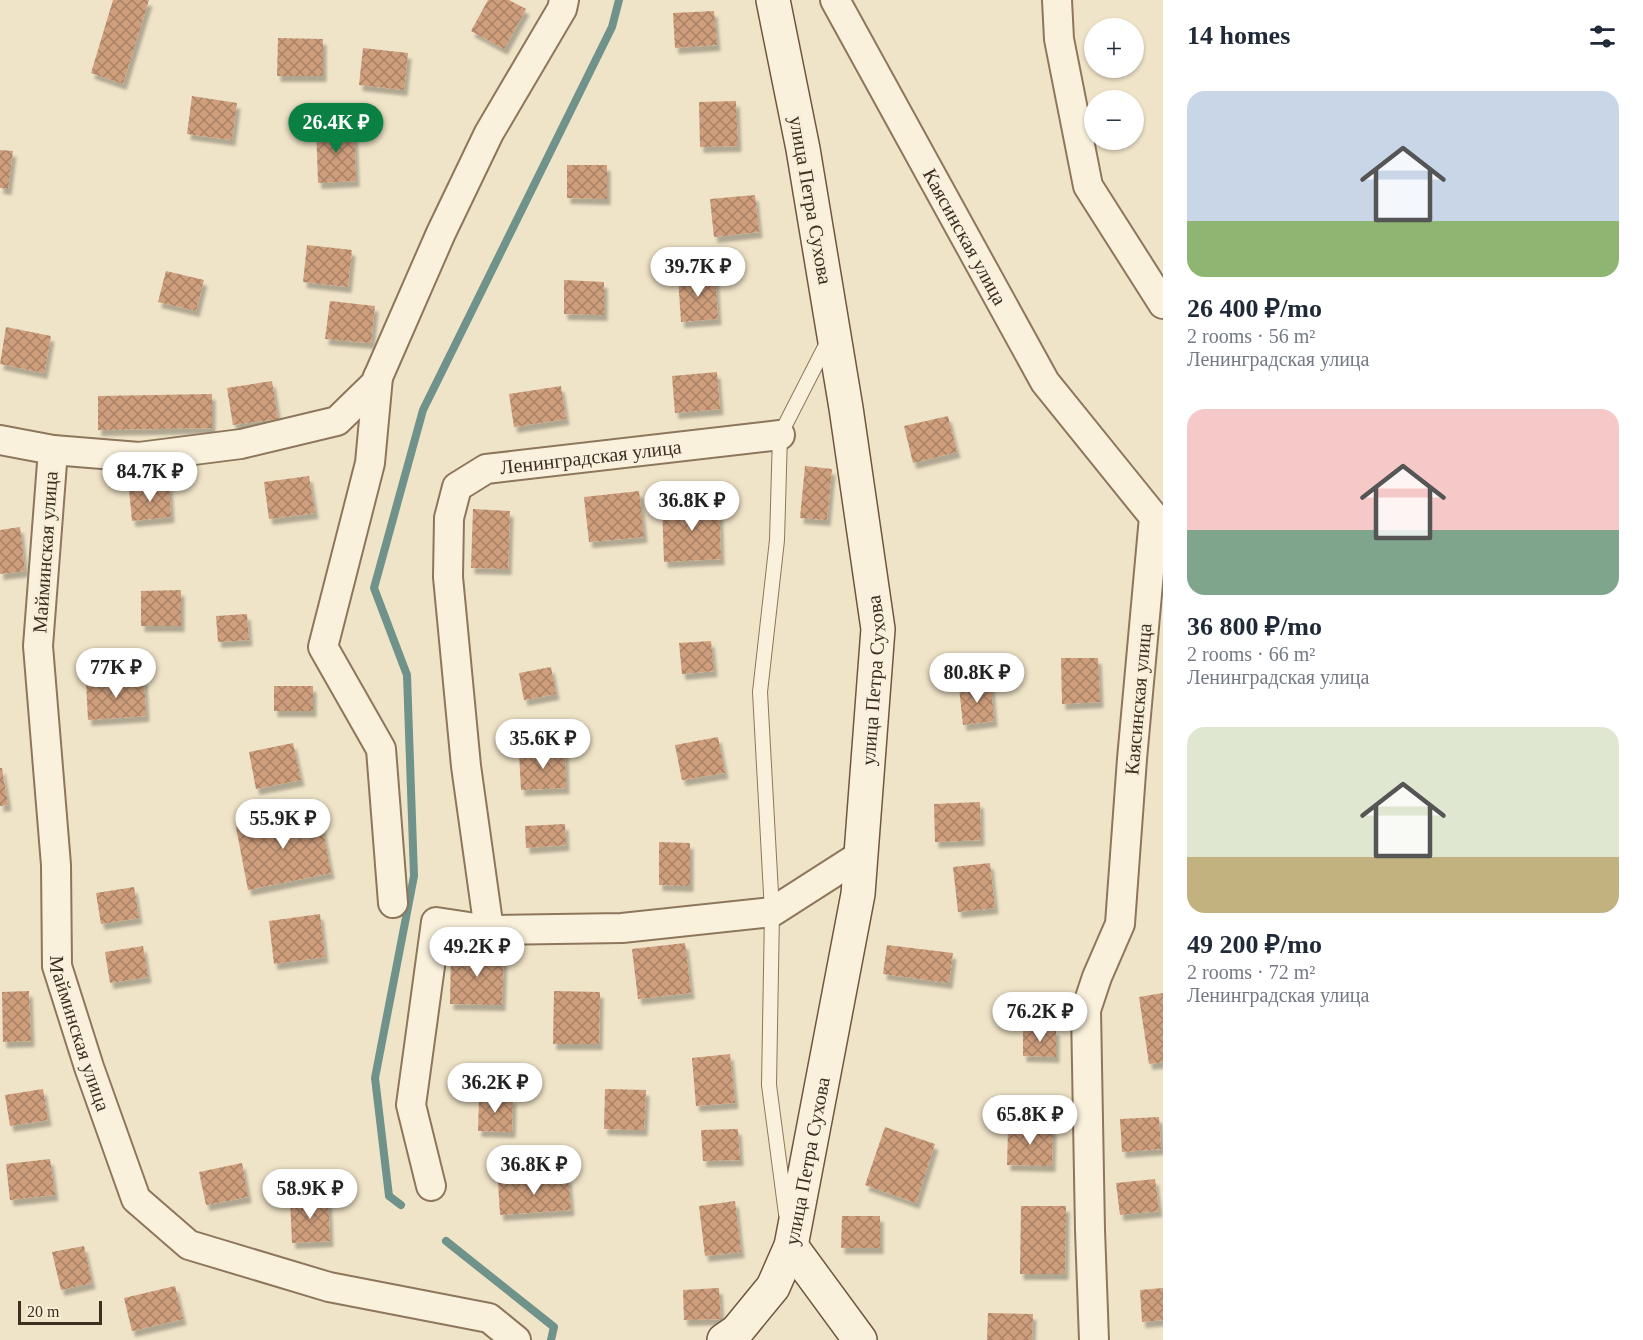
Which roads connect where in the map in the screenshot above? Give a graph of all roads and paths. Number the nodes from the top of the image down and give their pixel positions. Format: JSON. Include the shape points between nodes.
{"nodes":[{"id":1,"x":564,"y":0,"type":"edge"},
{"id":2,"x":773,"y":0,"type":"edge"},
{"id":3,"x":835,"y":0,"type":"edge"},
{"id":4,"x":1057,"y":0,"type":"edge"},
{"id":5,"x":1163,"y":304,"type":"edge"},
{"id":6,"x":833,"y":331,"type":"junction"},
{"id":7,"x":378,"y":377,"type":"junction"},
{"id":8,"x":780,"y":435,"type":"junction"},
{"id":9,"x":0,"y":440,"type":"edge"},
{"id":10,"x":53,"y":450,"type":"junction"},
{"id":11,"x":1159,"y":523,"type":"edge"},
{"id":12,"x":861,"y":855,"type":"junction"},
{"id":13,"x":393,"y":903,"type":"dead end"},
{"id":14,"x":772,"y":912,"type":"junction"},
{"id":15,"x":489,"y":930,"type":"junction"},
{"id":16,"x":431,"y":1186,"type":"dead end"},
{"id":17,"x":790,"y":1246,"type":"junction"},
{"id":18,"x":516,"y":1340,"type":"edge"},
{"id":19,"x":724,"y":1340,"type":"edge"},
{"id":20,"x":860,"y":1340,"type":"edge"},
{"id":21,"x":1094,"y":1340,"type":"edge"}],
"edges":[{"from":1,"to":7,"type":"street","via":[[489,133]]},
{"from":2,"to":6,"type":"street","name":"улица Петра Сухова"},
{"from":3,"to":11,"type":"street","name":"Каясинская улица","via":[[1045,382]]},
{"from":4,"to":5,"type":"street","via":[[1059,39],[1088,186]]},
{"from":6,"to":8,"type":"lane"},
{"from":6,"to":12,"type":"street","name":"улица Петра Сухова","via":[[878,629]]},
{"from":7,"to":10,"type":"street","via":[[337,421],[241,444],[139,457]]},
{"from":7,"to":13,"type":"street","via":[[370,463],[323,647],[381,749]]},
{"from":8,"to":14,"type":"lane","via":[[777,540],[760,692]]},
{"from":8,"to":15,"type":"street","name":"Ленинградская улица","via":[[486,469],[457,487],[449,518],[448,577],[466,766]]},
{"from":9,"to":10,"type":"street"},
{"from":10,"to":18,"type":"street","name":"Майминская улица","via":[[38,646],[56,864],[57,966],[136,1199],[189,1245],[329,1287],[489,1318]]},
{"from":11,"to":21,"type":"street","name":"Каясинская улица","via":[[1132,759],[1120,924],[1086,1010]]},
{"from":12,"to":14,"type":"street"},
{"from":12,"to":17,"type":"street","name":"улица Петра Сухова","via":[[858,894]]},
{"from":14,"to":15,"type":"street","via":[[622,928]]},
{"from":14,"to":17,"type":"lane","via":[[769,1085]]},
{"from":15,"to":16,"type":"street","via":[[436,922],[411,1105]]},
{"from":17,"to":19,"type":"street","name":"улица Петра Сухова","via":[[773,1287],[737,1332]]},
{"from":17,"to":20,"type":"street"}]}
